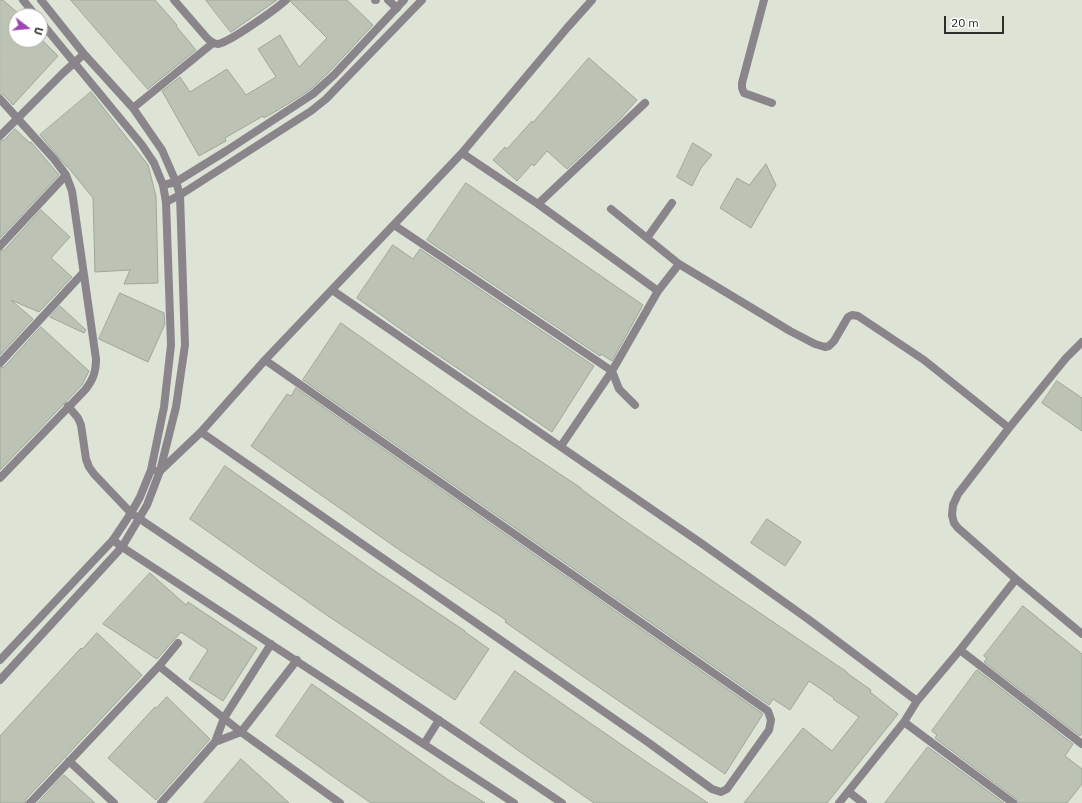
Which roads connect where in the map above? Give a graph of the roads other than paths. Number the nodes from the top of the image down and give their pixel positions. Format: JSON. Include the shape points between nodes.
{"nodes":[{"id":1,"x":23,"y":0,"type":"edge"},
{"id":2,"x":41,"y":0,"type":"edge"},
{"id":3,"x":174,"y":0,"type":"edge"},
{"id":4,"x":286,"y":0,"type":"edge"},
{"id":5,"x":388,"y":0,"type":"edge"},
{"id":6,"x":404,"y":0,"type":"edge"},
{"id":7,"x":422,"y":0,"type":"edge"},
{"id":8,"x":592,"y":0,"type":"edge"},
{"id":9,"x":764,"y":0,"type":"edge"},
{"id":10,"x":30,"y":8,"type":"edge"},
{"id":11,"x":397,"y":8,"type":"junction"},
{"id":12,"x":405,"y":16,"type":"junction"},
{"id":13,"x":48,"y":31,"type":"edge"},
{"id":14,"x":213,"y":43,"type":"junction"},
{"id":15,"x":84,"y":54,"type":"junction"},
{"id":16,"x":75,"y":63,"type":"junction"},
{"id":17,"x":0,"y":99,"type":"edge"},
{"id":18,"x":645,"y":103,"type":"dead end"},
{"id":19,"x":772,"y":103,"type":"dead end"},
{"id":20,"x":133,"y":108,"type":"junction"},
{"id":21,"x":18,"y":117,"type":"junction"},
{"id":22,"x":0,"y":136,"type":"edge"},
{"id":23,"x":226,"y":151,"type":"junction"},
{"id":24,"x":462,"y":153,"type":"junction"},
{"id":25,"x":233,"y":162,"type":"junction"},
{"id":26,"x":66,"y":175,"type":"junction"},
{"id":27,"x":176,"y":182,"type":"junction"},
{"id":28,"x":163,"y":185,"type":"junction"},
{"id":29,"x":180,"y":195,"type":"junction"},
{"id":30,"x":166,"y":202,"type":"junction"},
{"id":31,"x":672,"y":203,"type":"dead end"},
{"id":32,"x":538,"y":204,"type":"junction"},
{"id":33,"x":611,"y":209,"type":"dead end"},
{"id":34,"x":394,"y":225,"type":"junction"},
{"id":35,"x":647,"y":238,"type":"junction"},
{"id":36,"x":0,"y":246,"type":"edge"},
{"id":37,"x":679,"y":264,"type":"junction"},
{"id":38,"x":84,"y":273,"type":"junction"},
{"id":39,"x":332,"y":290,"type":"junction"},
{"id":40,"x":658,"y":291,"type":"junction"},
{"id":41,"x":1082,"y":342,"type":"edge"},
{"id":42,"x":264,"y":360,"type":"junction"},
{"id":43,"x":0,"y":363,"type":"edge"},
{"id":44,"x":612,"y":371,"type":"junction"},
{"id":45,"x":68,"y":406,"type":"junction"},
{"id":46,"x":635,"y":406,"type":"dead end"},
{"id":47,"x":1009,"y":428,"type":"junction"},
{"id":48,"x":201,"y":432,"type":"junction"},
{"id":49,"x":561,"y":446,"type":"junction"},
{"id":50,"x":150,"y":470,"type":"junction"},
{"id":51,"x":160,"y":472,"type":"junction"},
{"id":52,"x":0,"y":478,"type":"edge"},
{"id":53,"x":131,"y":513,"type":"junction"},
{"id":54,"x":140,"y":519,"type":"junction"},
{"id":55,"x":114,"y":540,"type":"junction"},
{"id":56,"x":122,"y":547,"type":"junction"},
{"id":57,"x":1016,"y":579,"type":"junction"},
{"id":58,"x":1082,"y":634,"type":"edge"},
{"id":59,"x":178,"y":643,"type":"dead end"},
{"id":60,"x":271,"y":644,"type":"junction"},
{"id":61,"x":960,"y":650,"type":"junction"},
{"id":62,"x":0,"y":660,"type":"edge"},
{"id":63,"x":297,"y":660,"type":"junction"},
{"id":64,"x":159,"y":666,"type":"junction"},
{"id":65,"x":0,"y":680,"type":"edge"},
{"id":66,"x":917,"y":701,"type":"junction"},
{"id":67,"x":224,"y":718,"type":"junction"},
{"id":68,"x":440,"y":720,"type":"junction"},
{"id":69,"x":904,"y":722,"type":"junction"},
{"id":70,"x":241,"y":732,"type":"junction"},
{"id":71,"x":215,"y":742,"type":"junction"},
{"id":72,"x":424,"y":744,"type":"junction"},
{"id":73,"x":1082,"y":744,"type":"edge"},
{"id":74,"x":69,"y":762,"type":"junction"},
{"id":75,"x":848,"y":792,"type":"junction"},
{"id":76,"x":164,"y":802,"type":"edge"},
{"id":77,"x":30,"y":803,"type":"edge"},
{"id":78,"x":114,"y":803,"type":"edge"},
{"id":79,"x":338,"y":803,"type":"edge"},
{"id":80,"x":514,"y":803,"type":"edge"},
{"id":81,"x":562,"y":803,"type":"edge"},
{"id":82,"x":839,"y":803,"type":"edge"},
{"id":83,"x":863,"y":803,"type":"edge"},
{"id":84,"x":1013,"y":803,"type":"edge"}],
"edges":[{"from":1,"to":10,"type":"street"},
{"from":2,"to":15,"type":"street"},
{"from":3,"to":14,"type":"street"},
{"from":4,"to":14,"type":"street","via":[[233,37],[218,44]]},
{"from":5,"to":11,"type":"street"},
{"from":6,"to":11,"type":"street"},
{"from":7,"to":12,"type":"street"},
{"from":8,"to":24,"type":"street"},
{"from":9,"to":19,"type":"street","via":[[742,88],[744,93]]},
{"from":11,"to":12,"type":"street"},
{"from":11,"to":23,"type":"street","via":[[334,76],[313,94]]},
{"from":12,"to":25,"type":"street","via":[[326,99]]},
{"from":13,"to":16,"type":"street"},
{"from":14,"to":20,"type":"street"},
{"from":15,"to":16,"type":"street"},
{"from":15,"to":20,"type":"street"},
{"from":16,"to":21,"type":"street"},
{"from":16,"to":28,"type":"street","via":[[142,145],[154,163]]},
{"from":17,"to":21,"type":"street"},
{"from":18,"to":32,"type":"street"},
{"from":20,"to":27,"type":"street","via":[[162,150]]},
{"from":21,"to":22,"type":"street"},
{"from":21,"to":26,"type":"street"},
{"from":23,"to":25,"type":"street"},
{"from":23,"to":27,"type":"street"},
{"from":24,"to":32,"type":"street"},
{"from":24,"to":34,"type":"street"},
{"from":25,"to":29,"type":"street"},
{"from":26,"to":36,"type":"street"},
{"from":26,"to":38,"type":"street","via":[[72,191]]},
{"from":27,"to":28,"type":"street"},
{"from":27,"to":29,"type":"street"},
{"from":28,"to":30,"type":"street"},
{"from":29,"to":30,"type":"street"},
{"from":29,"to":51,"type":"street","via":[[185,345],[176,407]]},
{"from":30,"to":50,"type":"street","via":[[171,345],[164,407]]},
{"from":31,"to":35,"type":"street"},
{"from":32,"to":40,"type":"street"},
{"from":33,"to":35,"type":"street"},
{"from":34,"to":39,"type":"street"},
{"from":34,"to":44,"type":"street"},
{"from":35,"to":37,"type":"street"},
{"from":37,"to":40,"type":"street"},
{"from":37,"to":47,"type":"street","via":[[790,331],[821,346],[829,346],[834,341],[848,317],[858,316],[924,360]]},
{"from":38,"to":43,"type":"street"},
{"from":38,"to":45,"type":"street","via":[[96,367],[92,381]]},
{"from":39,"to":42,"type":"street"},
{"from":39,"to":49,"type":"street"},
{"from":40,"to":44,"type":"street"},
{"from":41,"to":47,"type":"street"},
{"from":42,"to":48,"type":"street"},
{"from":42,"to":48,"type":"street","via":[[768,710],[772,720],[769,730],[727,789],[721,792],[712,789]]},
{"from":44,"to":46,"type":"street","via":[[619,389]]},
{"from":44,"to":49,"type":"street"},
{"from":45,"to":52,"type":"street"},
{"from":45,"to":53,"type":"street","via":[[81,425],[89,467]]},
{"from":47,"to":57,"type":"street","via":[[958,494],[953,505],[952,519],[958,528]]},
{"from":48,"to":51,"type":"street"},
{"from":49,"to":66,"type":"street","via":[[740,570]]},
{"from":50,"to":51,"type":"street"},
{"from":50,"to":53,"type":"street"},
{"from":51,"to":54,"type":"street"},
{"from":53,"to":54,"type":"street"},
{"from":53,"to":55,"type":"street"},
{"from":54,"to":56,"type":"street"},
{"from":54,"to":68,"type":"street"},
{"from":55,"to":56,"type":"street"},
{"from":55,"to":62,"type":"street"},
{"from":56,"to":60,"type":"street"},
{"from":56,"to":65,"type":"street"},
{"from":57,"to":58,"type":"street"},
{"from":57,"to":61,"type":"street"},
{"from":59,"to":64,"type":"street"},
{"from":60,"to":63,"type":"street"},
{"from":60,"to":67,"type":"street"},
{"from":61,"to":66,"type":"street"},
{"from":61,"to":73,"type":"street"},
{"from":63,"to":70,"type":"street"},
{"from":63,"to":72,"type":"street"},
{"from":64,"to":67,"type":"street"},
{"from":64,"to":74,"type":"street"},
{"from":66,"to":69,"type":"street"},
{"from":67,"to":70,"type":"street"},
{"from":67,"to":71,"type":"street"},
{"from":68,"to":72,"type":"street"},
{"from":68,"to":81,"type":"street"},
{"from":69,"to":75,"type":"street"},
{"from":69,"to":84,"type":"street"},
{"from":70,"to":71,"type":"street"},
{"from":70,"to":79,"type":"street"},
{"from":71,"to":76,"type":"street"},
{"from":72,"to":80,"type":"street"},
{"from":74,"to":77,"type":"street"},
{"from":74,"to":78,"type":"street"},
{"from":75,"to":82,"type":"street"},
{"from":75,"to":83,"type":"street"}]}
